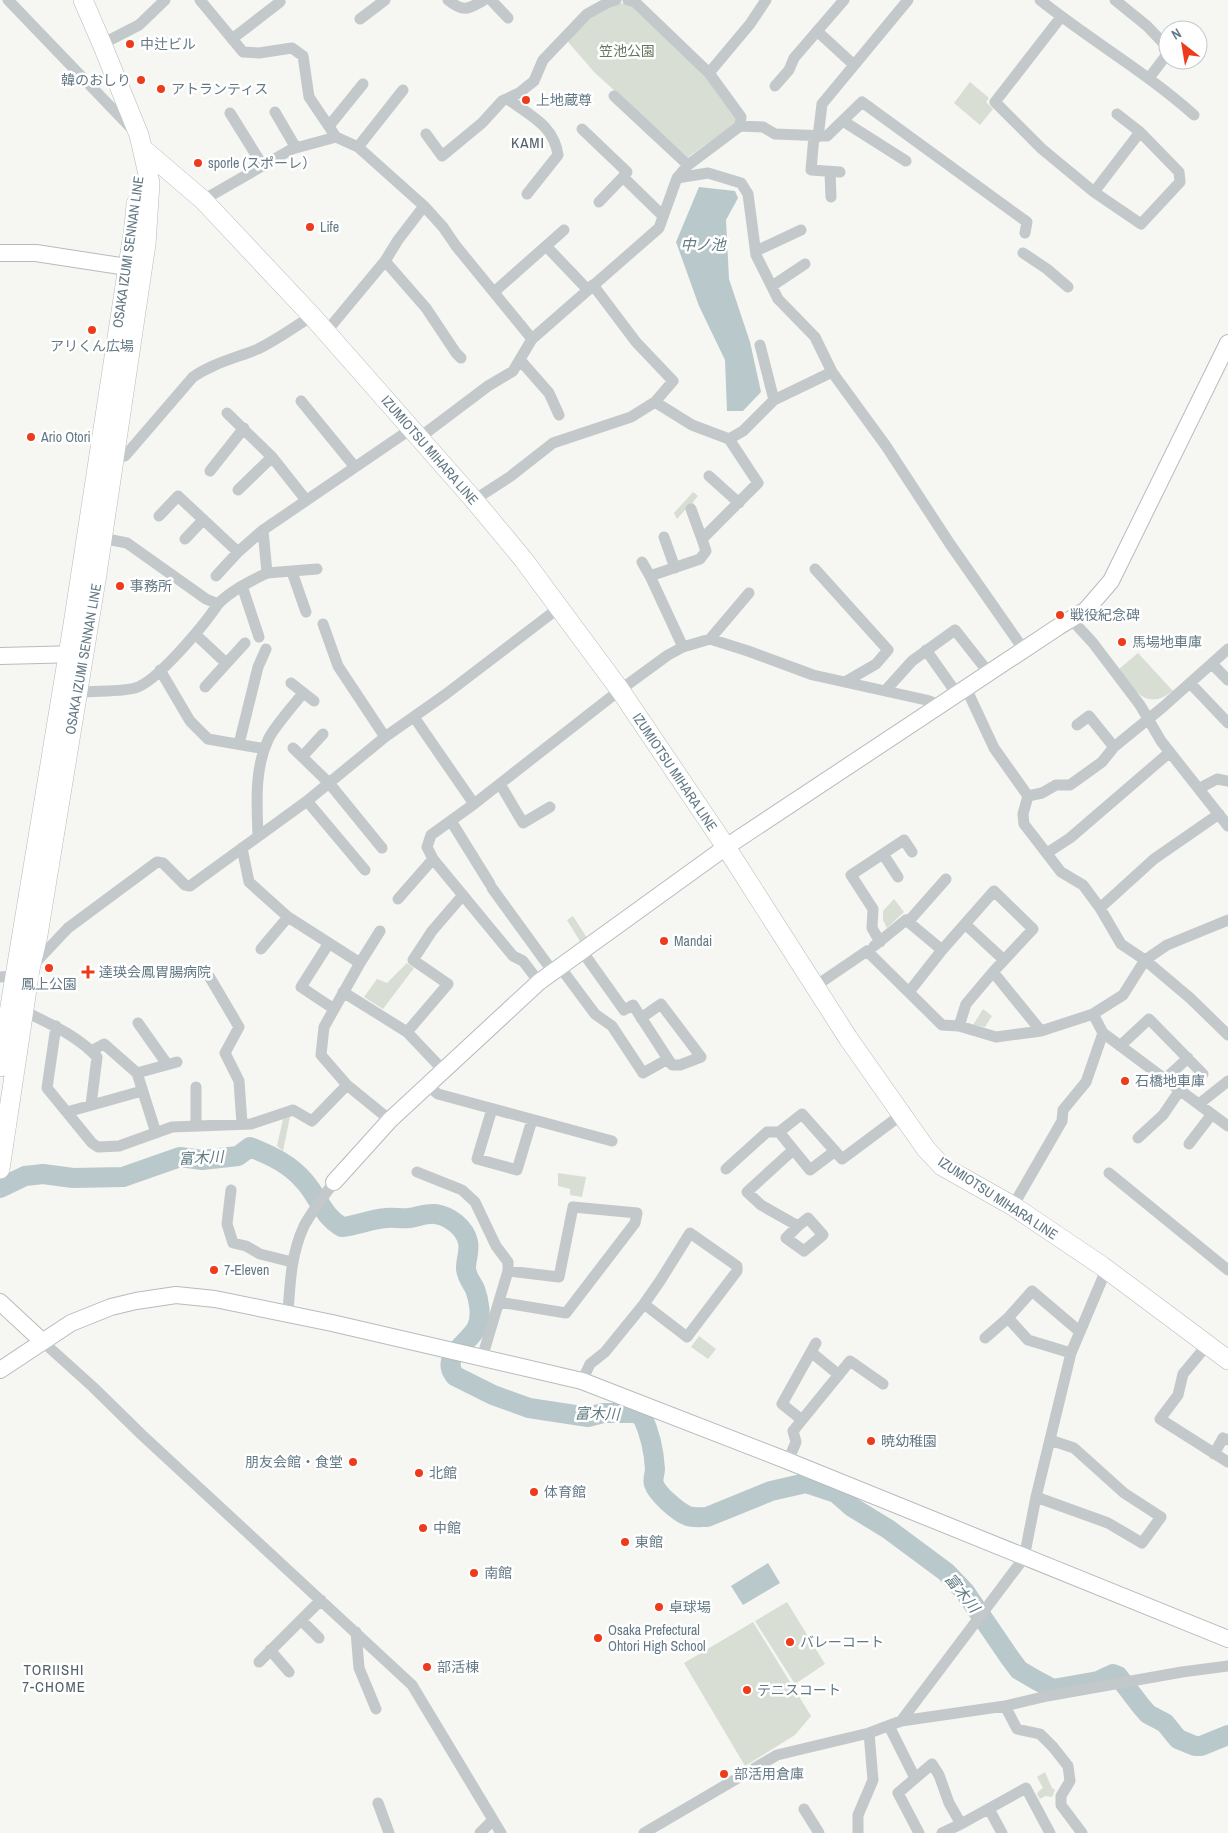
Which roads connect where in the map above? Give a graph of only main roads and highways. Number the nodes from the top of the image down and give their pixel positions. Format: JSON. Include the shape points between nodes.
{"nodes":[{"id":1,"x":83,"y":0,"type":"edge"},
{"id":2,"x":141,"y":142,"type":"junction"},
{"id":3,"x":76,"y":654,"type":"junction"},
{"id":4,"x":15,"y":974,"type":"edge"},
{"id":5,"x":17,"y":1008,"type":"junction"},
{"id":6,"x":0,"y":1067,"type":"edge"},
{"id":7,"x":0,"y":1168,"type":"edge"},
{"id":8,"x":1228,"y":1360,"type":"edge"}],
"edges":[{"from":1,"to":2,"type":"main road","name":"OSAKA IZUMI SENNAN LINE"},
{"from":2,"to":3,"type":"main road","name":"OSAKA IZUMI SENNAN LINE","via":[[134,227]]},
{"from":2,"to":3,"type":"main road","name":"OSAKA IZUMI SENNAN LINE","via":[[150,183],[146,244],[102,538]]},
{"from":2,"to":8,"type":"main road","name":"IZUMIOTSU MIHARA LINE","via":[[203,200],[312,316],[523,559],[620,690],[726,847],[814,987],[926,1149],[942,1166],[1013,1206]]},
{"from":3,"to":4,"type":"main road","name":"OSAKA IZUMI SENNAN LINE"},
{"from":3,"to":4,"type":"main road","name":"OSAKA IZUMI SENNAN LINE","via":[[77,692],[39,925]]},
{"from":4,"to":5,"type":"main road","name":"OSAKA IZUMI SENNAN LINE"},
{"from":5,"to":6,"type":"main road","name":"OSAKA IZUMI SENNAN LINE"},
{"from":5,"to":7,"type":"main road","name":"OSAKA IZUMI SENNAN LINE"}]}
